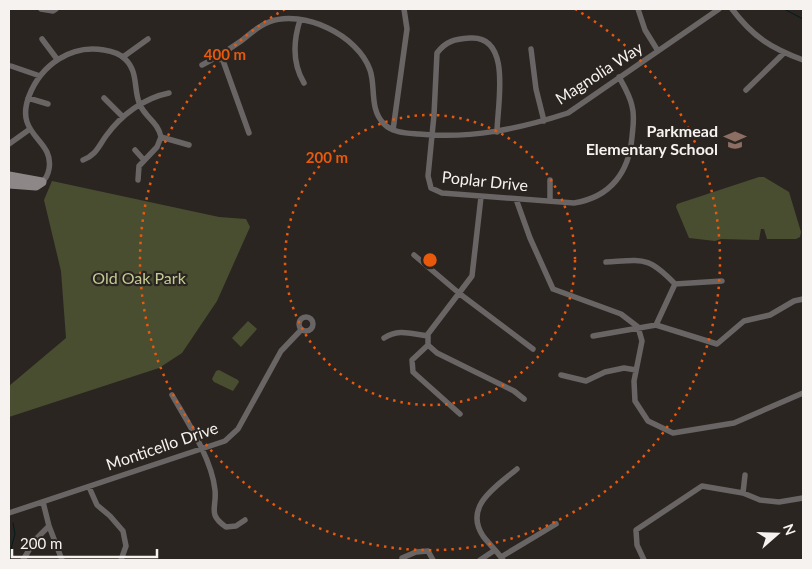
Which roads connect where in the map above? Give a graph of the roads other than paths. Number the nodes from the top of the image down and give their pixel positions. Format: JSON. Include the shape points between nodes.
{"nodes":[{"id":1,"x":41,"y":9,"type":"edge"},
{"id":2,"x":56,"y":9,"type":"edge"},
{"id":3,"x":404,"y":9,"type":"edge"},
{"id":4,"x":638,"y":9,"type":"edge"},
{"id":5,"x":719,"y":9,"type":"edge"},
{"id":6,"x":732,"y":9,"type":"edge"},
{"id":7,"x":300,"y":20,"type":"junction"},
{"id":8,"x":42,"y":39,"type":"dead end"},
{"id":9,"x":148,"y":39,"type":"dead end"},
{"id":10,"x":531,"y":49,"type":"dead end"},
{"id":11,"x":658,"y":51,"type":"junction"},
{"id":12,"x":784,"y":53,"type":"junction"},
{"id":13,"x":221,"y":55,"type":"junction"},
{"id":14,"x":124,"y":57,"type":"junction"},
{"id":15,"x":57,"y":59,"type":"junction"},
{"id":16,"x":803,"y":60,"type":"edge"},
{"id":17,"x":202,"y":65,"type":"dead end"},
{"id":18,"x":11,"y":66,"type":"dead end"},
{"id":19,"x":40,"y":76,"type":"junction"},
{"id":20,"x":620,"y":77,"type":"junction"},
{"id":21,"x":304,"y":83,"type":"dead end"},
{"id":22,"x":746,"y":90,"type":"dead end"},
{"id":23,"x":169,"y":93,"type":"dead end"},
{"id":24,"x":28,"y":98,"type":"junction"},
{"id":25,"x":104,"y":98,"type":"dead end"},
{"id":26,"x":48,"y":104,"type":"dead end"},
{"id":27,"x":140,"y":104,"type":"junction"},
{"id":28,"x":123,"y":117,"type":"junction"},
{"id":29,"x":544,"y":121,"type":"junction"},
{"id":30,"x":30,"y":129,"type":"junction"},
{"id":31,"x":393,"y":130,"type":"junction"},
{"id":32,"x":497,"y":132,"type":"junction"},
{"id":33,"x":250,"y":133,"type":"dead end"},
{"id":34,"x":431,"y":136,"type":"junction"},
{"id":35,"x":161,"y":137,"type":"junction"},
{"id":36,"x":9,"y":144,"type":"edge"},
{"id":37,"x":189,"y":145,"type":"dead end"},
{"id":38,"x":135,"y":150,"type":"dead end"},
{"id":39,"x":144,"y":159,"type":"junction"},
{"id":40,"x":82,"y":160,"type":"dead end"},
{"id":41,"x":9,"y":176,"type":"edge"},
{"id":42,"x":138,"y":180,"type":"dead end"},
{"id":43,"x":550,"y":180,"type":"dead end"},
{"id":44,"x":42,"y":182,"type":"junction"},
{"id":45,"x":9,"y":184,"type":"edge"},
{"id":46,"x":481,"y":197,"type":"junction"},
{"id":47,"x":516,"y":199,"type":"junction"},
{"id":48,"x":550,"y":201,"type":"junction"},
{"id":49,"x":414,"y":255,"type":"dead end"},
{"id":50,"x":606,"y":262,"type":"dead end"},
{"id":51,"x":722,"y":280,"type":"dead end"},
{"id":52,"x":675,"y":284,"type":"junction"},
{"id":53,"x":460,"y":294,"type":"junction"},
{"id":54,"x":803,"y":299,"type":"edge"},
{"id":55,"x":656,"y":325,"type":"junction"},
{"id":56,"x":638,"y":327,"type":"junction"},
{"id":57,"x":301,"y":330,"type":"dead end"},
{"id":58,"x":428,"y":336,"type":"junction"},
{"id":59,"x":593,"y":336,"type":"dead end"},
{"id":60,"x":384,"y":338,"type":"dead end"},
{"id":61,"x":428,"y":345,"type":"junction"},
{"id":62,"x":534,"y":349,"type":"dead end"},
{"id":63,"x":636,"y":370,"type":"junction"},
{"id":64,"x":561,"y":375,"type":"dead end"},
{"id":65,"x":803,"y":393,"type":"edge"},
{"id":66,"x":172,"y":395,"type":"dead end"},
{"id":67,"x":524,"y":399,"type":"dead end"},
{"id":68,"x":460,"y":414,"type":"dead end"},
{"id":69,"x":203,"y":450,"type":"junction"},
{"id":70,"x":518,"y":469,"type":"dead end"},
{"id":71,"x":745,"y":475,"type":"dead end"},
{"id":72,"x":88,"y":487,"type":"junction"},
{"id":73,"x":743,"y":493,"type":"junction"},
{"id":74,"x":803,"y":498,"type":"edge"},
{"id":75,"x":42,"y":502,"type":"junction"},
{"id":76,"x":9,"y":513,"type":"edge"},
{"id":77,"x":245,"y":520,"type":"dead end"},
{"id":78,"x":556,"y":524,"type":"dead end"},
{"id":79,"x":49,"y":526,"type":"junction"},
{"id":80,"x":495,"y":550,"type":"junction"},
{"id":81,"x":402,"y":558,"type":"dead end"},
{"id":82,"x":502,"y":559,"type":"edge"},
{"id":83,"x":23,"y":560,"type":"edge"},
{"id":84,"x":62,"y":560,"type":"edge"},
{"id":85,"x":120,"y":560,"type":"edge"},
{"id":86,"x":434,"y":560,"type":"edge"},
{"id":87,"x":480,"y":560,"type":"edge"},
{"id":88,"x":644,"y":560,"type":"edge"}],
"edges":[{"from":1,"to":2,"type":"street"},
{"from":3,"to":31,"type":"street","via":[[407,29]]},
{"from":4,"to":11,"type":"street","via":[[645,30]]},
{"from":5,"to":11,"type":"street","name":"Magnolia Way"},
{"from":6,"to":12,"type":"street","via":[[750,31]]},
{"from":7,"to":13,"type":"street","via":[[270,22]]},
{"from":7,"to":21,"type":"street","via":[[294,53]]},
{"from":7,"to":31,"type":"street","via":[[330,28],[349,42],[370,68],[378,118]]},
{"from":8,"to":15,"type":"street"},
{"from":9,"to":14,"type":"street"},
{"from":10,"to":29,"type":"street"},
{"from":11,"to":20,"type":"street","name":"Magnolia Way"},
{"from":12,"to":16,"type":"street"},
{"from":12,"to":22,"type":"street"},
{"from":13,"to":17,"type":"street"},
{"from":13,"to":33,"type":"street"},
{"from":14,"to":15,"type":"street","via":[[93,48],[71,52]]},
{"from":14,"to":27,"type":"street","via":[[135,75]]},
{"from":15,"to":19,"type":"street"},
{"from":18,"to":19,"type":"street"},
{"from":19,"to":24,"type":"street"},
{"from":20,"to":29,"type":"street","name":"Magnolia Way","via":[[568,113]]},
{"from":20,"to":48,"type":"street","name":"Poplar Drive","via":[[634,118],[624,171],[607,190],[592,199]]},
{"from":23,"to":27,"type":"street"},
{"from":24,"to":26,"type":"street"},
{"from":24,"to":30,"type":"street","via":[[26,115]]},
{"from":25,"to":28,"type":"street"},
{"from":27,"to":28,"type":"street"},
{"from":27,"to":35,"type":"street","via":[[157,124]]},
{"from":28,"to":40,"type":"street","via":[[95,153]]},
{"from":29,"to":32,"type":"street","name":"Magnolia Way"},
{"from":30,"to":36,"type":"street"},
{"from":30,"to":44,"type":"street","via":[[45,146],[49,157],[48,171]]},
{"from":31,"to":34,"type":"street","name":"Magnolia Way"},
{"from":32,"to":34,"type":"street","name":"Magnolia Way"},
{"from":32,"to":34,"type":"street","name":"Poplar Drive","via":[[500,75],[493,49],[480,37],[450,41],[436,53]]},
{"from":34,"to":46,"type":"street","name":"Poplar Drive","via":[[428,176],[431,188],[442,193]]},
{"from":35,"to":37,"type":"street"},
{"from":35,"to":39,"type":"street"},
{"from":38,"to":39,"type":"street"},
{"from":39,"to":42,"type":"street","via":[[139,166]]},
{"from":41,"to":44,"type":"street"},
{"from":43,"to":48,"type":"street"},
{"from":44,"to":45,"type":"street","via":[[36,186]]},
{"from":46,"to":47,"type":"street","name":"Poplar Drive"},
{"from":46,"to":53,"type":"street","via":[[475,266]]},
{"from":47,"to":48,"type":"street","name":"Poplar Drive"},
{"from":47,"to":56,"type":"street","via":[[553,289],[621,314]]},
{"from":49,"to":53,"type":"street"},
{"from":50,"to":52,"type":"street","via":[[641,260],[656,265]]},
{"from":51,"to":52,"type":"street"},
{"from":52,"to":55,"type":"street"},
{"from":53,"to":58,"type":"street"},
{"from":53,"to":62,"type":"street"},
{"from":54,"to":55,"type":"street","via":[[770,316],[744,321],[717,344]]},
{"from":55,"to":56,"type":"street"},
{"from":56,"to":59,"type":"street"},
{"from":56,"to":63,"type":"street","via":[[642,341]]},
{"from":57,"to":69,"type":"street","name":"Monticello Drive","via":[[281,351],[238,429],[225,441]]},
{"from":58,"to":60,"type":"street","via":[[393,332]]},
{"from":58,"to":61,"type":"street"},
{"from":61,"to":67,"type":"street","via":[[437,353]]},
{"from":61,"to":68,"type":"street","via":[[412,360],[414,372]]},
{"from":63,"to":64,"type":"street","via":[[624,368],[604,372],[586,381]]},
{"from":63,"to":65,"type":"street","via":[[635,401],[648,420],[673,432],[734,423]]},
{"from":66,"to":69,"type":"street"},
{"from":69,"to":72,"type":"street","name":"Monticello Drive"},
{"from":69,"to":77,"type":"street","via":[[215,490],[213,513],[218,522],[226,527],[236,526]]},
{"from":70,"to":80,"type":"street","via":[[490,492],[476,512],[482,535]]},
{"from":71,"to":73,"type":"street"},
{"from":72,"to":75,"type":"street","name":"Monticello Drive"},
{"from":72,"to":85,"type":"street","via":[[97,505],[123,531],[126,546]]},
{"from":73,"to":74,"type":"street","via":[[760,500],[779,502]]},
{"from":73,"to":88,"type":"street","via":[[702,486],[640,526],[635,535],[636,545]]},
{"from":75,"to":76,"type":"street","name":"Monticello Drive"},
{"from":75,"to":79,"type":"street"},
{"from":78,"to":82,"type":"street"},
{"from":79,"to":83,"type":"street","via":[[35,540]]},
{"from":79,"to":84,"type":"street"},
{"from":80,"to":82,"type":"street"},
{"from":80,"to":87,"type":"street"},
{"from":81,"to":86,"type":"street","via":[[423,550],[428,551]]}]}
